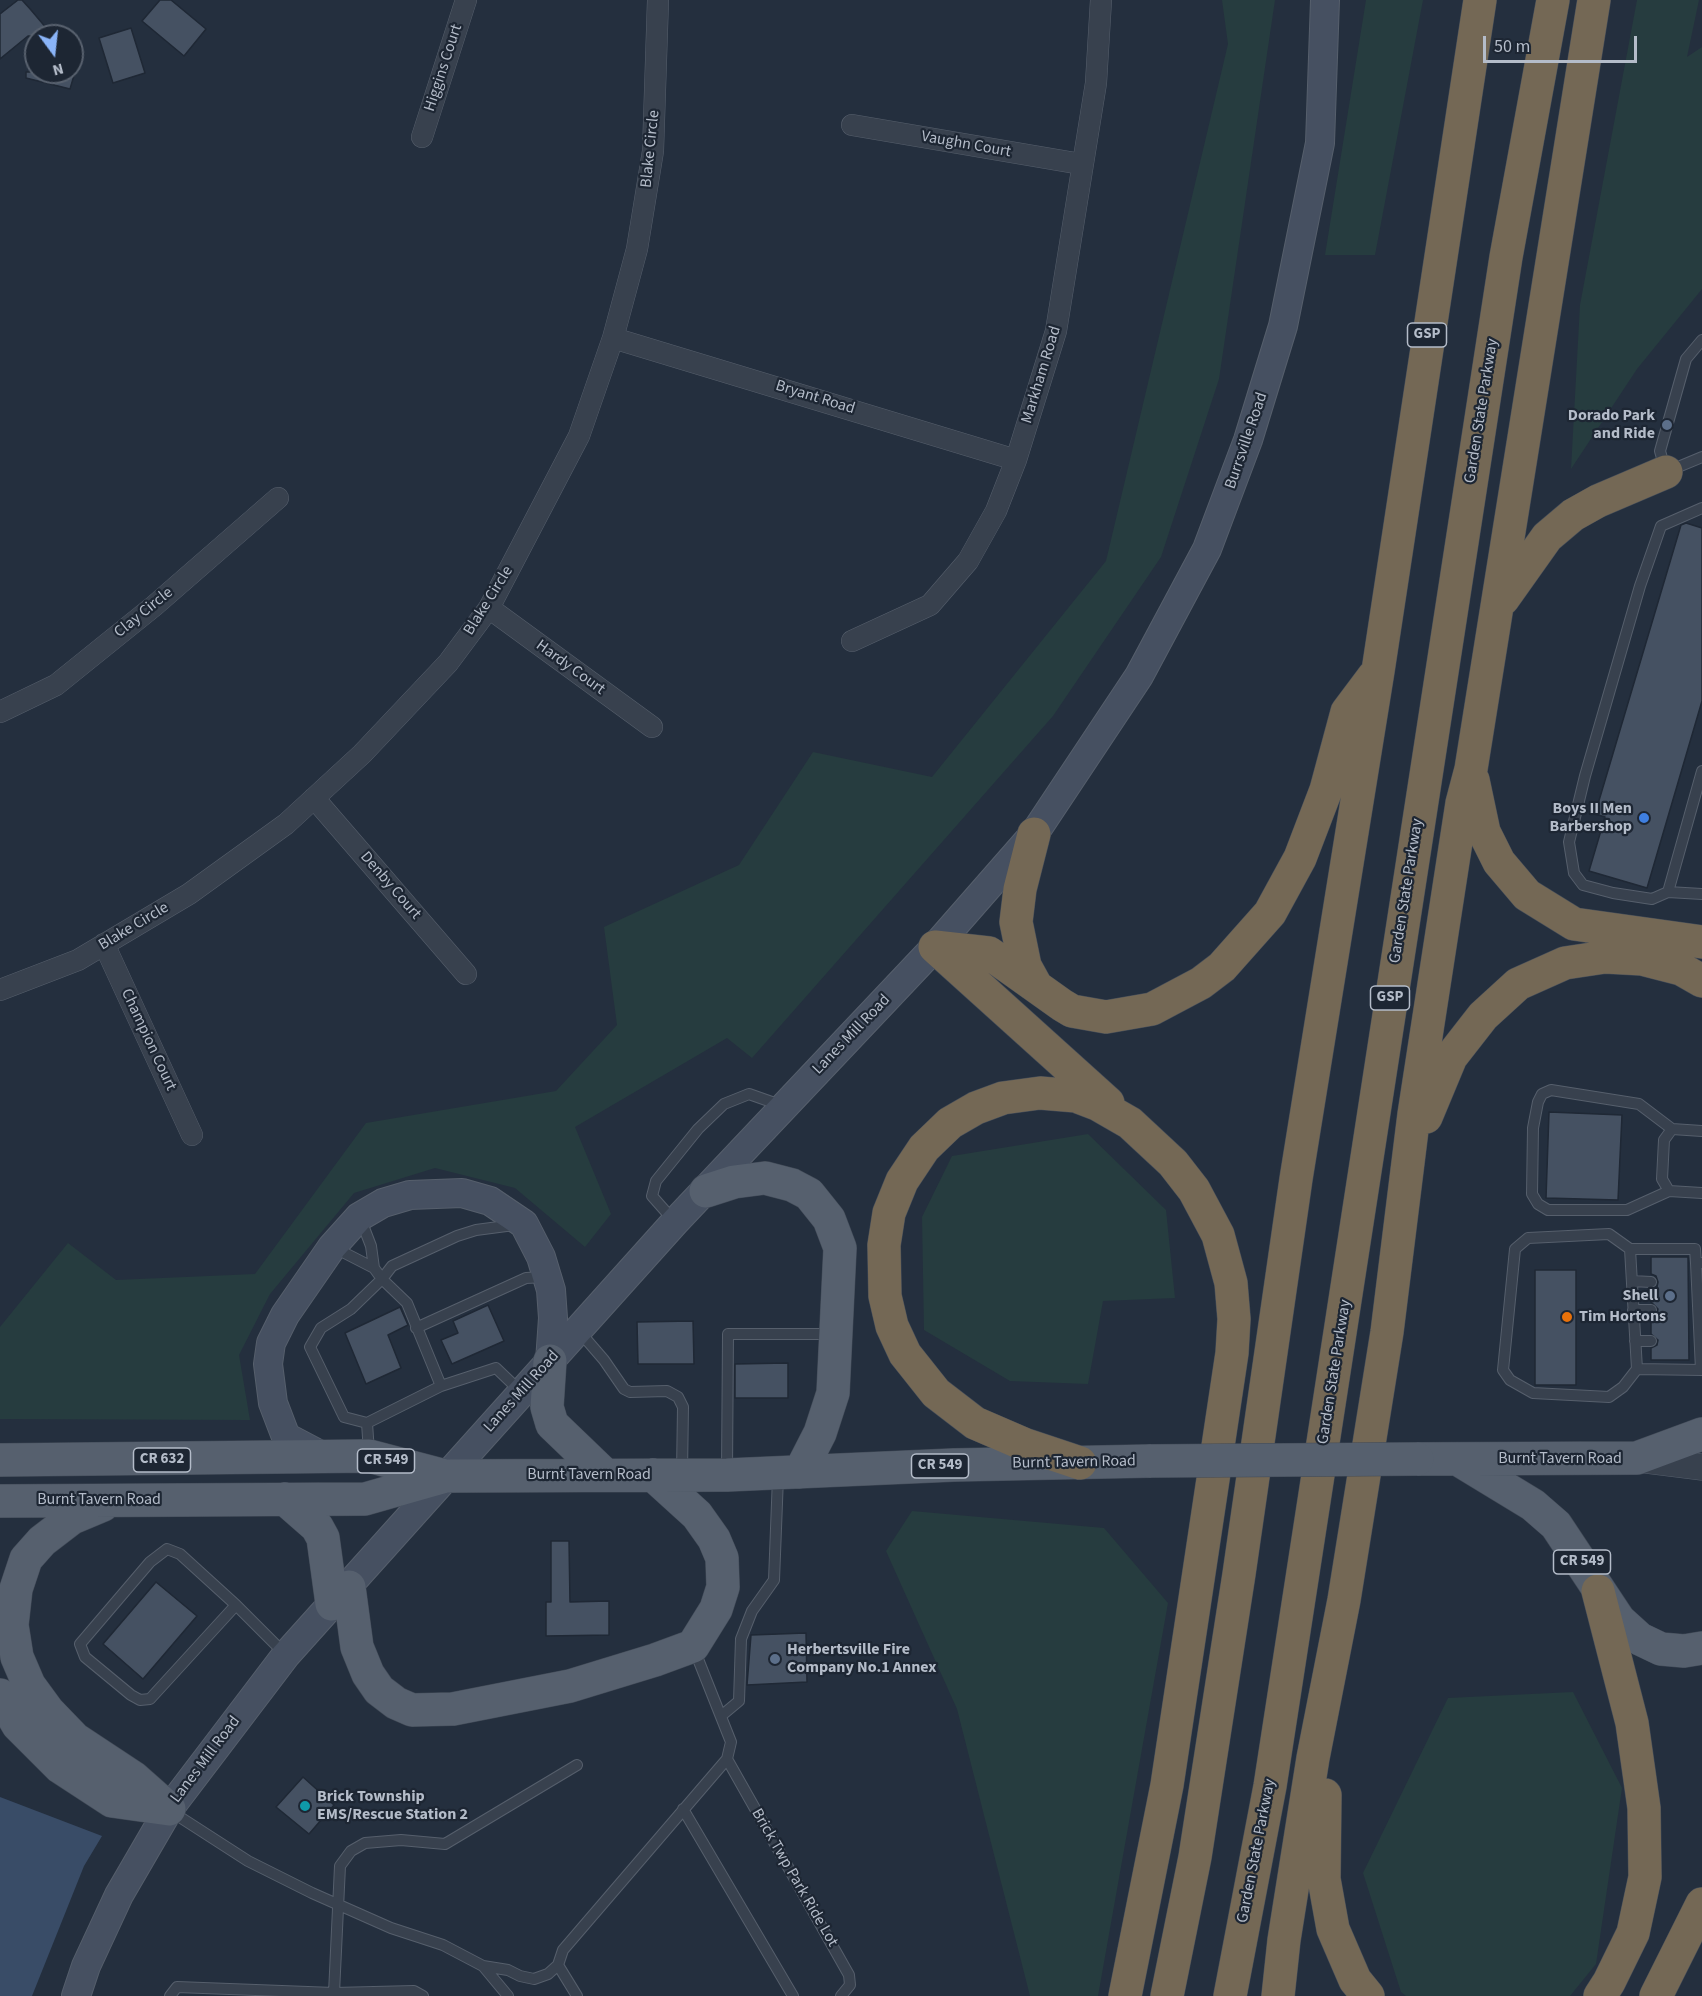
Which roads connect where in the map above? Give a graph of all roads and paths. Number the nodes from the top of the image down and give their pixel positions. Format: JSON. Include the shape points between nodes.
{"nodes":[{"id":1,"x":466,"y":0,"type":"edge"},
{"id":2,"x":658,"y":0,"type":"edge"},
{"id":3,"x":1101,"y":0,"type":"edge"},
{"id":4,"x":1325,"y":0,"type":"edge"},
{"id":5,"x":1480,"y":0,"type":"edge"},
{"id":6,"x":1552,"y":0,"type":"edge"},
{"id":7,"x":1594,"y":0,"type":"edge"},
{"id":8,"x":852,"y":125,"type":"dead end"},
{"id":9,"x":422,"y":137,"type":"dead end"},
{"id":10,"x":1081,"y":164,"type":"junction"},
{"id":11,"x":613,"y":338,"type":"junction"},
{"id":12,"x":1702,"y":340,"type":"edge"},
{"id":13,"x":1702,"y":457,"type":"edge"},
{"id":14,"x":1016,"y":460,"type":"junction"},
{"id":15,"x":1666,"y":472,"type":"junction"},
{"id":16,"x":278,"y":498,"type":"dead end"},
{"id":17,"x":1702,"y":508,"type":"edge"},
{"id":18,"x":489,"y":608,"type":"junction"},
{"id":19,"x":1497,"y":608,"type":"junction"},
{"id":20,"x":852,"y":641,"type":"dead end"},
{"id":21,"x":1378,"y":671,"type":"junction"},
{"id":22,"x":0,"y":712,"type":"edge"},
{"id":23,"x":652,"y":727,"type":"dead end"},
{"id":24,"x":1471,"y":769,"type":"junction"},
{"id":25,"x":1702,"y":771,"type":"edge"},
{"id":26,"x":314,"y":798,"type":"junction"},
{"id":27,"x":1034,"y":834,"type":"junction"},
{"id":28,"x":1668,"y":892,"type":"junction"},
{"id":29,"x":1702,"y":894,"type":"edge"},
{"id":30,"x":1702,"y":942,"type":"edge"},
{"id":31,"x":104,"y":944,"type":"junction"},
{"id":32,"x":935,"y":947,"type":"junction"},
{"id":33,"x":465,"y":974,"type":"dead end"},
{"id":34,"x":1702,"y":981,"type":"edge"},
{"id":35,"x":1036,"y":986,"type":"junction"},
{"id":36,"x":0,"y":990,"type":"edge"},
{"id":37,"x":784,"y":1106,"type":"junction"},
{"id":38,"x":1130,"y":1123,"type":"junction"},
{"id":39,"x":1672,"y":1129,"type":"junction"},
{"id":40,"x":1702,"y":1131,"type":"edge"},
{"id":41,"x":192,"y":1135,"type":"dead end"},
{"id":42,"x":1409,"y":1157,"type":"junction"},
{"id":43,"x":706,"y":1191,"type":"junction"},
{"id":44,"x":1669,"y":1191,"type":"junction"},
{"id":45,"x":1702,"y":1193,"type":"edge"},
{"id":46,"x":359,"y":1217,"type":"junction"},
{"id":47,"x":675,"y":1222,"type":"junction"},
{"id":48,"x":524,"y":1224,"type":"junction"},
{"id":49,"x":333,"y":1246,"type":"junction"},
{"id":50,"x":1630,"y":1249,"type":"junction"},
{"id":51,"x":1699,"y":1263,"type":"edge"},
{"id":52,"x":374,"y":1268,"type":"junction"},
{"id":53,"x":547,"y":1277,"type":"junction"},
{"id":54,"x":382,"y":1279,"type":"junction"},
{"id":55,"x":1632,"y":1281,"type":"junction"},
{"id":56,"x":1651,"y":1282,"type":"dead end"},
{"id":57,"x":1633,"y":1310,"type":"junction"},
{"id":58,"x":1651,"y":1310,"type":"dead end"},
{"id":59,"x":416,"y":1328,"type":"junction"},
{"id":60,"x":578,"y":1330,"type":"junction"},
{"id":61,"x":837,"y":1334,"type":"junction"},
{"id":62,"x":1635,"y":1341,"type":"junction"},
{"id":63,"x":1651,"y":1341,"type":"dead end"},
{"id":64,"x":550,"y":1361,"type":"junction"},
{"id":65,"x":1636,"y":1369,"type":"junction"},
{"id":66,"x":1701,"y":1370,"type":"edge"},
{"id":67,"x":441,"y":1386,"type":"junction"},
{"id":68,"x":521,"y":1392,"type":"junction"},
{"id":69,"x":367,"y":1424,"type":"junction"},
{"id":70,"x":1702,"y":1434,"type":"edge"},
{"id":71,"x":369,"y":1456,"type":"junction"},
{"id":72,"x":324,"y":1457,"type":"junction"},
{"id":73,"x":1637,"y":1458,"type":"junction"},
{"id":74,"x":0,"y":1460,"type":"edge"},
{"id":75,"x":1459,"y":1460,"type":"junction"},
{"id":76,"x":1080,"y":1463,"type":"junction"},
{"id":77,"x":1702,"y":1467,"type":"edge"},
{"id":78,"x":789,"y":1473,"type":"junction"},
{"id":79,"x":604,"y":1474,"type":"junction"},
{"id":80,"x":668,"y":1475,"type":"junction"},
{"id":81,"x":727,"y":1475,"type":"junction"},
{"id":82,"x":446,"y":1476,"type":"junction"},
{"id":83,"x":285,"y":1499,"type":"junction"},
{"id":84,"x":116,"y":1500,"type":"junction"},
{"id":85,"x":0,"y":1501,"type":"edge"},
{"id":86,"x":1598,"y":1591,"type":"junction"},
{"id":87,"x":340,"y":1595,"type":"junction"},
{"id":88,"x":1344,"y":1600,"type":"junction"},
{"id":89,"x":236,"y":1605,"type":"junction"},
{"id":90,"x":693,"y":1646,"type":"junction"},
{"id":91,"x":1702,"y":1648,"type":"edge"},
{"id":92,"x":286,"y":1655,"type":"junction"},
{"id":93,"x":0,"y":1695,"type":"edge"},
{"id":94,"x":720,"y":1716,"type":"junction"},
{"id":95,"x":727,"y":1760,"type":"junction"},
{"id":96,"x":577,"y":1765,"type":"dead end"},
{"id":97,"x":169,"y":1809,"type":"junction"},
{"id":98,"x":683,"y":1809,"type":"junction"},
{"id":99,"x":1702,"y":1904,"type":"edge"},
{"id":100,"x":338,"y":1905,"type":"junction"},
{"id":101,"x":558,"y":1965,"type":"junction"},
{"id":102,"x":483,"y":1966,"type":"junction"},
{"id":103,"x":334,"y":1993,"type":"junction"},
{"id":104,"x":76,"y":1996,"type":"edge"},
{"id":105,"x":170,"y":1996,"type":"edge"},
{"id":106,"x":423,"y":1996,"type":"edge"},
{"id":107,"x":508,"y":1996,"type":"edge"},
{"id":108,"x":577,"y":1996,"type":"edge"},
{"id":109,"x":793,"y":1996,"type":"edge"},
{"id":110,"x":841,"y":1996,"type":"edge"},
{"id":111,"x":1125,"y":1996,"type":"edge"},
{"id":112,"x":1167,"y":1996,"type":"edge"},
{"id":113,"x":1230,"y":1996,"type":"edge"},
{"id":114,"x":1278,"y":1996,"type":"edge"},
{"id":115,"x":1368,"y":1996,"type":"edge"},
{"id":116,"x":1600,"y":1996,"type":"edge"},
{"id":117,"x":1656,"y":1996,"type":"edge"}],
"edges":[{"from":1,"to":9,"type":"street","name":"Higgins Court"},
{"from":2,"to":11,"type":"street","name":"Blake Circle","via":[[653,151],[637,249]]},
{"from":3,"to":10,"type":"street","name":"Markham Road","via":[[1096,83]]},
{"from":4,"to":27,"type":"main road","name":"Burrsville Road","via":[[1320,143],[1284,326],[1245,450],[1211,540],[1185,594],[1139,676]]},
{"from":5,"to":21,"type":"highway","number":"GSP"},
{"from":6,"to":113,"type":"highway","name":"Garden State Parkway","number":"GSP","via":[[1506,257],[1270,1786]]},
{"from":7,"to":19,"type":"highway"},
{"from":8,"to":10,"type":"street","name":"Vaughn Court"},
{"from":10,"to":14,"type":"street","name":"Markham Road","via":[[1056,331]]},
{"from":11,"to":14,"type":"street","name":"Bryant Road"},
{"from":11,"to":18,"type":"street","name":"Blake Circle","via":[[579,436]]},
{"from":12,"to":15,"type":"lane","via":[[1686,359],[1660,451]]},
{"from":13,"to":15,"type":"lane"},
{"from":14,"to":20,"type":"street","name":"Markham Road","via":[[996,511],[968,561],[930,605]]},
{"from":15,"to":19,"type":"highway","via":[[1573,515],[1547,537]]},
{"from":16,"to":22,"type":"street","name":"Clay Circle","via":[[56,685]]},
{"from":17,"to":28,"type":"lane","via":[[1661,526],[1640,586],[1569,842],[1574,873],[1583,885],[1652,899]]},
{"from":18,"to":23,"type":"street","name":"Hardy Court"},
{"from":18,"to":26,"type":"street","name":"Blake Circle","via":[[448,663],[362,754]]},
{"from":19,"to":24,"type":"highway"},
{"from":21,"to":35,"type":"highway","via":[[1347,712],[1326,790],[1300,858],[1270,913],[1222,967],[1178,998],[1152,1010],[1106,1017],[1072,1011]]},
{"from":21,"to":112,"type":"highway","number":"GSP","via":[[1296,1179],[1198,1833]]},
{"from":24,"to":30,"type":"highway","via":[[1484,832],[1499,862],[1527,895],[1574,924]]},
{"from":24,"to":42,"type":"highway","via":[[1462,803]]},
{"from":25,"to":28,"type":"lane"},
{"from":26,"to":31,"type":"street","name":"Blake Circle","via":[[286,824],[189,894]]},
{"from":26,"to":33,"type":"street","name":"Denby Court"},
{"from":27,"to":32,"type":"main road","name":"Lanes Mill Road"},
{"from":27,"to":35,"type":"highway","via":[[1016,922],[1025,966]]},
{"from":28,"to":29,"type":"lane"},
{"from":31,"to":36,"type":"street","name":"Blake Circle","via":[[78,960]]},
{"from":31,"to":41,"type":"street","name":"Champion Court"},
{"from":32,"to":35,"type":"highway","via":[[989,953]]},
{"from":32,"to":37,"type":"main road","name":"Lanes Mill Road"},
{"from":32,"to":38,"type":"highway"},
{"from":34,"to":42,"type":"highway","via":[[1681,969],[1642,959],[1605,957],[1565,963],[1518,984],[1483,1016],[1451,1057]]},
{"from":37,"to":43,"type":"main road","name":"Lanes Mill Road"},
{"from":37,"to":47,"type":"lane","via":[[749,1095],[724,1104],[698,1130],[656,1181],[652,1196]]},
{"from":38,"to":76,"type":"highway","via":[[1097,1104],[1058,1094],[1003,1098],[976,1108],[950,1123],[924,1148],[902,1181],[889,1213],[884,1245],[885,1296],[892,1326],[905,1354],[936,1394],[975,1423]]},
{"from":38,"to":111,"type":"highway","via":[[1173,1163],[1194,1190],[1218,1235],[1231,1283],[1234,1318],[1167,1785]]},
{"from":39,"to":40,"type":"lane"},
{"from":39,"to":44,"type":"lane","via":[[1664,1140],[1662,1179]]},
{"from":39,"to":44,"type":"lane","via":[[1639,1104],[1551,1090],[1542,1094],[1538,1102],[1533,1128],[1532,1194],[1548,1210],[1627,1210]]},
{"from":42,"to":88,"type":"highway","via":[[1387,1332]]},
{"from":43,"to":47,"type":"main road","name":"Lanes Mill Road"},
{"from":43,"to":61,"type":"main road","via":[[765,1178],[809,1194],[830,1219],[840,1248]]},
{"from":44,"to":45,"type":"lane"},
{"from":46,"to":48,"type":"main road","number":"CR 549","via":[[383,1203],[410,1195],[462,1193],[490,1200]]},
{"from":46,"to":49,"type":"main road","number":"CR 549"},
{"from":46,"to":52,"type":"lane"},
{"from":47,"to":60,"type":"main road","name":"Lanes Mill Road"},
{"from":48,"to":53,"type":"main road","number":"CR 549","via":[[533,1237]]},
{"from":48,"to":54,"type":"lane","via":[[457,1236],[392,1266]]},
{"from":49,"to":52,"type":"lane"},
{"from":49,"to":72,"type":"main road","number":"CR 549","via":[[285,1315],[271,1343],[268,1364],[273,1403],[286,1437]]},
{"from":50,"to":51,"type":"lane","via":[[1695,1249]]},
{"from":50,"to":55,"type":"lane"},
{"from":50,"to":65,"type":"lane","via":[[1609,1234],[1528,1238],[1515,1249],[1503,1370],[1510,1380],[1533,1393],[1609,1396],[1623,1387]]},
{"from":51,"to":66,"type":"lane","via":[[1693,1283],[1694,1341]]},
{"from":52,"to":54,"type":"lane"},
{"from":53,"to":59,"type":"lane","via":[[526,1278]]},
{"from":53,"to":64,"type":"main road","number":"CR 549","via":[[553,1318]]},
{"from":54,"to":59,"type":"lane","via":[[407,1303]]},
{"from":54,"to":69,"type":"lane","via":[[351,1309],[321,1328],[310,1347],[344,1417]]},
{"from":55,"to":56,"type":"lane"},
{"from":55,"to":57,"type":"lane"},
{"from":57,"to":58,"type":"lane"},
{"from":57,"to":62,"type":"lane"},
{"from":59,"to":67,"type":"lane"},
{"from":60,"to":64,"type":"main road","name":"Lanes Mill Road"},
{"from":60,"to":80,"type":"lane","via":[[624,1389],[667,1391],[678,1396],[683,1413]]},
{"from":61,"to":78,"type":"main road","via":[[833,1393],[820,1433]]},
{"from":61,"to":81,"type":"lane","via":[[728,1334]]},
{"from":62,"to":63,"type":"lane"},
{"from":62,"to":65,"type":"lane"},
{"from":64,"to":68,"type":"main road","name":"Lanes Mill Road"},
{"from":64,"to":79,"type":"main road","via":[[547,1407],[552,1424]]},
{"from":65,"to":66,"type":"lane"},
{"from":67,"to":68,"type":"lane","via":[[496,1368]]},
{"from":67,"to":69,"type":"lane"},
{"from":68,"to":82,"type":"main road","name":"Lanes Mill Road"},
{"from":69,"to":71,"type":"lane"},
{"from":70,"to":73,"type":"main road","number":"CR 549"},
{"from":71,"to":72,"type":"main road","name":"Burnt Tavern Road","number":"CR 549"},
{"from":71,"to":82,"type":"main road","name":"Burnt Tavern Road","number":"CR 549"},
{"from":72,"to":74,"type":"main road","name":"Burnt Tavern Road","number":"CR 632"},
{"from":73,"to":75,"type":"main road","name":"Burnt Tavern Road","number":"CR 549"},
{"from":73,"to":77,"type":"street","name":"Burnt Tavern Road"},
{"from":75,"to":76,"type":"main road","name":"Burnt Tavern Road","number":"CR 549","bridge":true},
{"from":75,"to":86,"type":"main road","number":"CR 549","via":[[1533,1505],[1556,1525]]},
{"from":76,"to":78,"type":"main road","name":"Burnt Tavern Road","number":"CR 549"},
{"from":78,"to":81,"type":"main road","name":"Burnt Tavern Road","number":"CR 549"},
{"from":78,"to":94,"type":"lane","via":[[774,1580],[752,1611],[741,1639],[739,1701]]},
{"from":79,"to":80,"type":"main road","name":"Burnt Tavern Road","number":"CR 549"},
{"from":79,"to":82,"type":"main road","name":"Burnt Tavern Road","number":"CR 549"},
{"from":80,"to":81,"type":"main road","name":"Burnt Tavern Road","number":"CR 549"},
{"from":80,"to":90,"type":"main road","via":[[714,1539],[722,1558],[723,1587],[716,1609]]},
{"from":82,"to":83,"type":"main road","name":"Burnt Tavern Road","via":[[365,1499]]},
{"from":82,"to":87,"type":"main road","name":"Lanes Mill Road"},
{"from":83,"to":84,"type":"main road","name":"Burnt Tavern Road"},
{"from":83,"to":87,"type":"main road","via":[[317,1527]]},
{"from":84,"to":85,"type":"main road","name":"Burnt Tavern Road"},
{"from":84,"to":97,"type":"main road","via":[[72,1518],[42,1540],[26,1558],[16,1589],[12,1625],[15,1646],[29,1685],[48,1711],[75,1739],[134,1778]]},
{"from":86,"to":91,"type":"main road","number":"CR 549","via":[[1640,1639],[1661,1649]]},
{"from":86,"to":116,"type":"highway","via":[[1632,1723],[1644,1808],[1645,1877],[1633,1933]]},
{"from":87,"to":90,"type":"main road","via":[[368,1674],[379,1690],[412,1710],[453,1709],[570,1686]]},
{"from":87,"to":92,"type":"main road","name":"Lanes Mill Road"},
{"from":88,"to":114,"type":"highway","via":[[1311,1769]]},
{"from":88,"to":115,"type":"highway","via":[[1323,1810],[1324,1879],[1333,1929],[1355,1980]]},
{"from":89,"to":89,"type":"lane","via":[[180,1554],[167,1550],[150,1562],[80,1644],[85,1657],[131,1695],[140,1700],[150,1699]]},
{"from":89,"to":92,"type":"lane"},
{"from":90,"to":94,"type":"lane"},
{"from":92,"to":97,"type":"main road","name":"Lanes Mill Road"},
{"from":93,"to":97,"type":"main road","via":[[25,1732],[60,1767],[112,1801]]},
{"from":94,"to":95,"type":"lane","via":[[731,1742]]},
{"from":95,"to":98,"type":"lane"},
{"from":95,"to":110,"type":"lane","name":"Brick Twp Park Ride Lot","via":[[849,1975],[850,1985]]},
{"from":96,"to":100,"type":"lane","via":[[445,1844],[401,1840],[365,1843],[351,1851],[340,1866]]},
{"from":97,"to":100,"type":"lane","via":[[248,1861]]},
{"from":97,"to":104,"type":"main road","name":"Lanes Mill Road","via":[[119,1895]]},
{"from":98,"to":101,"type":"lane","via":[[563,1950]]},
{"from":98,"to":109,"type":"lane"},
{"from":99,"to":117,"type":"highway"},
{"from":100,"to":102,"type":"lane","via":[[442,1945]]},
{"from":100,"to":103,"type":"lane"},
{"from":101,"to":102,"type":"lane","via":[[534,1979]]},
{"from":101,"to":108,"type":"lane"},
{"from":102,"to":107,"type":"lane"},
{"from":103,"to":105,"type":"lane","via":[[177,1988]]},
{"from":103,"to":106,"type":"lane","via":[[414,1991]]}]}
